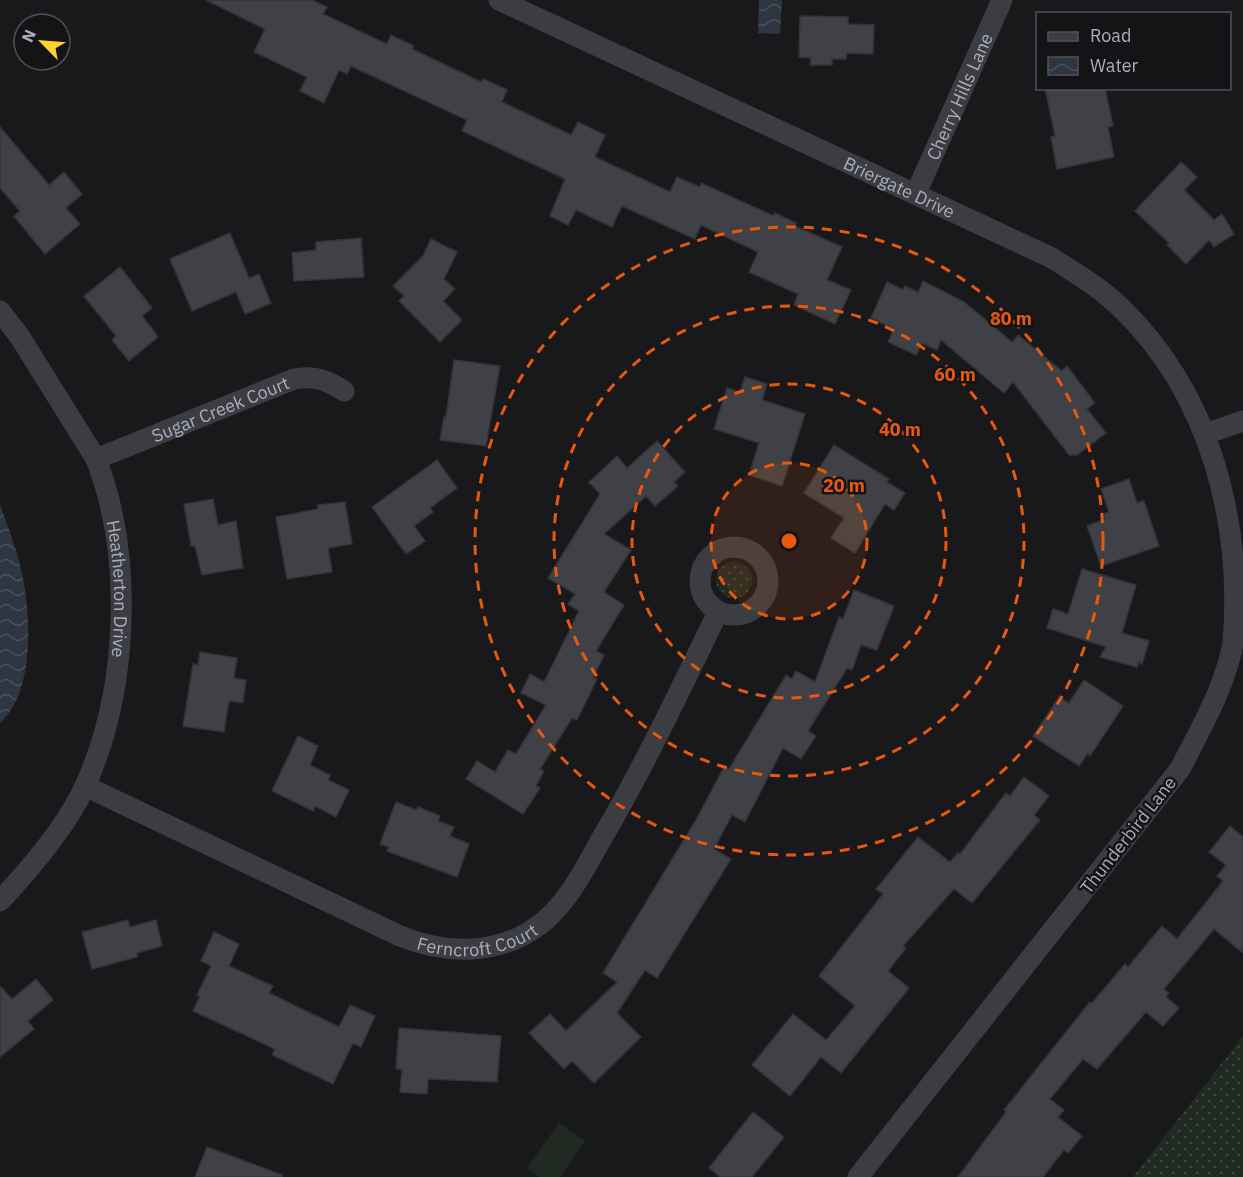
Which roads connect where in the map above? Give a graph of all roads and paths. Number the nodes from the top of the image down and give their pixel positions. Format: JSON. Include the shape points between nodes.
{"nodes":[{"id":1,"x":499,"y":0,"type":"edge"},
{"id":2,"x":1002,"y":0,"type":"edge"},
{"id":3,"x":916,"y":193,"type":"junction"},
{"id":4,"x":0,"y":311,"type":"edge"},
{"id":5,"x":344,"y":391,"type":"dead end"},
{"id":6,"x":1243,"y":421,"type":"edge"},
{"id":7,"x":1208,"y":433,"type":"junction"},
{"id":8,"x":96,"y":459,"type":"junction"},
{"id":9,"x":718,"y":612,"type":"dead end"},
{"id":10,"x":85,"y":786,"type":"junction"},
{"id":11,"x":0,"y":901,"type":"edge"},
{"id":12,"x":858,"y":1177,"type":"edge"}],
"edges":[{"from":1,"to":3,"type":"street","name":"Briergate Drive"},
{"from":2,"to":3,"type":"street","name":"Cherry Hills Lane"},
{"from":3,"to":7,"type":"street","name":"Briergate Drive","via":[[1052,258],[1100,289],[1160,350]]},
{"from":4,"to":8,"type":"street","name":"Heatherton Drive"},
{"from":5,"to":8,"type":"street","name":"Sugar Creek Court","via":[[321,378],[294,379]]},
{"from":6,"to":7,"type":"street"},
{"from":7,"to":12,"type":"street","name":"Thunderbird Lane","via":[[1230,494],[1239,591],[1232,645],[1214,705],[1180,768],[1149,810]]},
{"from":8,"to":10,"type":"street","name":"Heatherton Drive","via":[[104,478],[120,566],[123,613],[118,675],[97,757]]},
{"from":9,"to":10,"type":"street","name":"Ferncroft Court","via":[[630,791],[560,905],[541,924],[514,940],[484,949],[454,950],[415,942]]},
{"from":10,"to":11,"type":"street","name":"Heatherton Drive","via":[[46,848]]}]}
